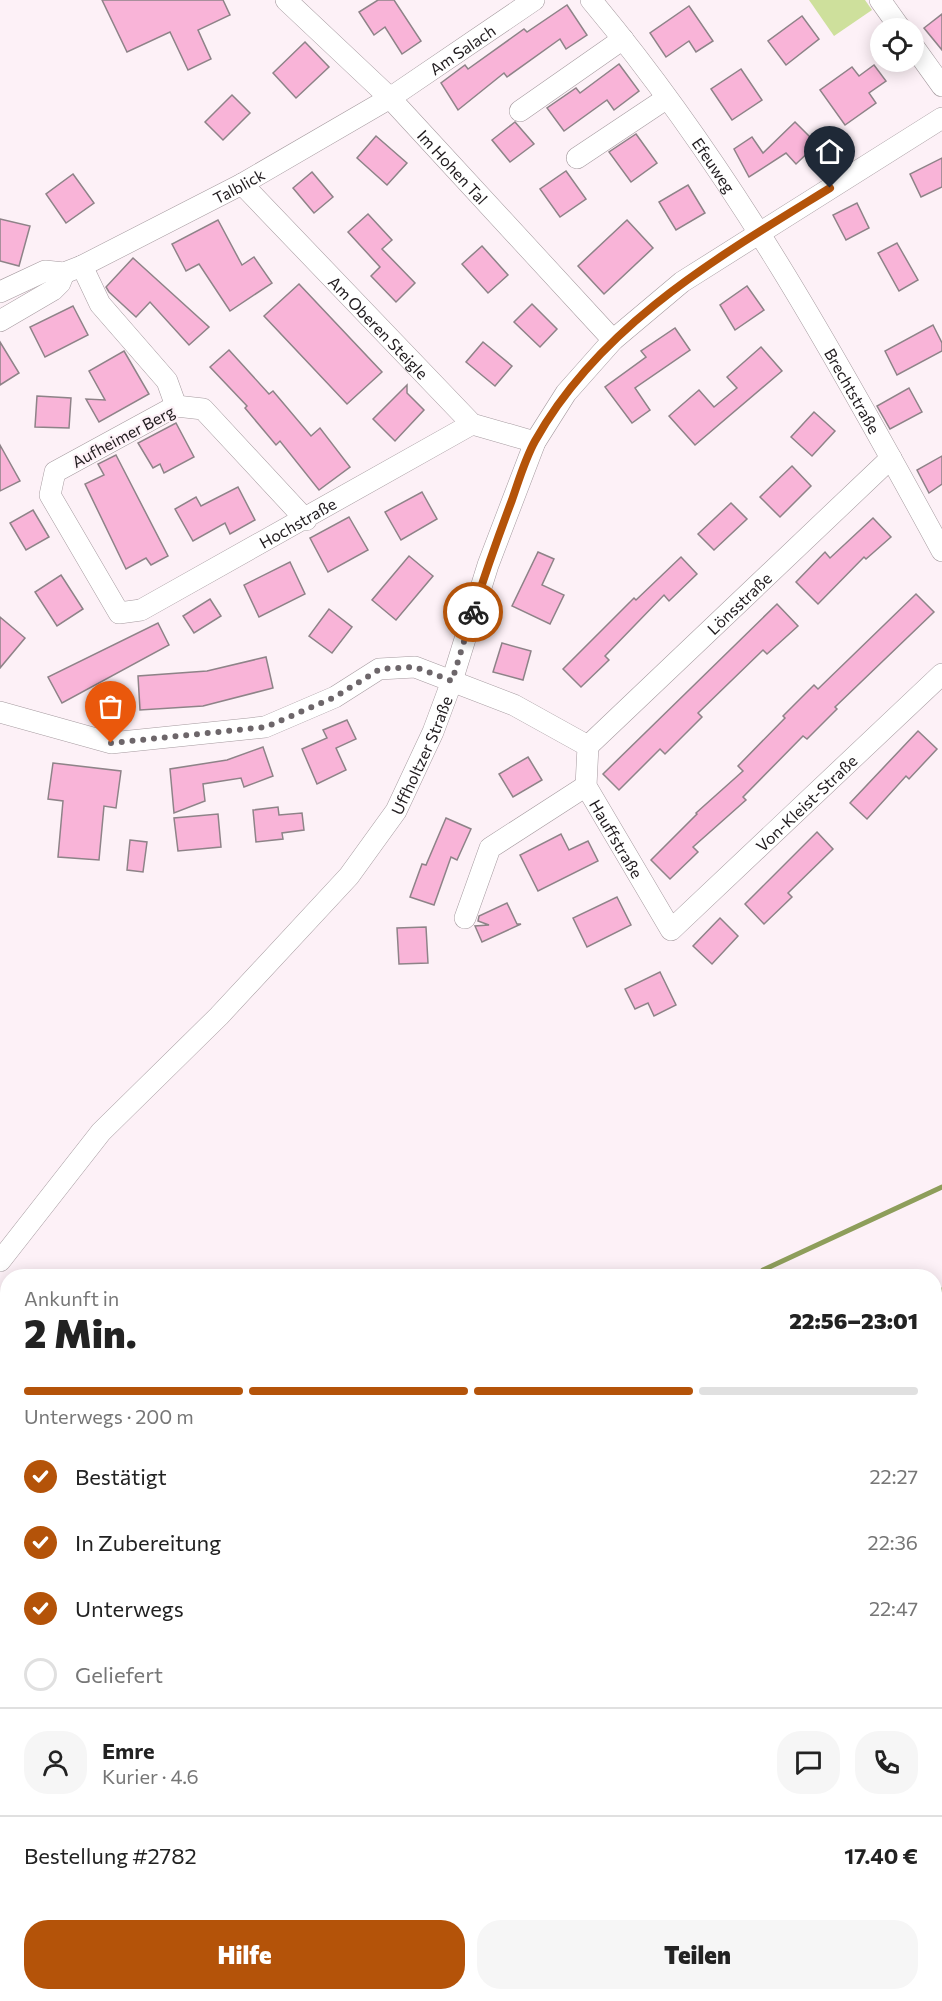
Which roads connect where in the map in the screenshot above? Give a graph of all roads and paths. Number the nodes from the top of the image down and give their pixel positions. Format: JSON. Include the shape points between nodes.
{"nodes":[{"id":1,"x":286,"y":0,"type":"edge"},
{"id":2,"x":534,"y":0,"type":"edge"},
{"id":3,"x":591,"y":0,"type":"edge"},
{"id":4,"x":880,"y":0,"type":"edge"},
{"id":5,"x":893,"y":18,"type":"edge"},
{"id":6,"x":623,"y":39,"type":"junction"},
{"id":7,"x":924,"y":61,"type":"edge"},
{"id":8,"x":942,"y":86,"type":"edge"},
{"id":9,"x":390,"y":98,"type":"junction"},
{"id":10,"x":667,"y":98,"type":"junction"},
{"id":11,"x":520,"y":111,"type":"dead end"},
{"id":12,"x":942,"y":118,"type":"edge"},
{"id":13,"x":577,"y":158,"type":"dead end"},
{"id":14,"x":242,"y":184,"type":"junction"},
{"id":15,"x":760,"y":231,"type":"junction"},
{"id":16,"x":73,"y":269,"type":"junction"},
{"id":17,"x":0,"y":292,"type":"edge"},
{"id":18,"x":0,"y":321,"type":"edge"},
{"id":19,"x":613,"y":340,"type":"junction"},
{"id":20,"x":176,"y":406,"type":"junction"},
{"id":21,"x":472,"y":424,"type":"junction"},
{"id":22,"x":535,"y":442,"type":"junction"},
{"id":23,"x":891,"y":458,"type":"junction"},
{"id":24,"x":306,"y":520,"type":"junction"},
{"id":25,"x":942,"y":551,"type":"edge"},
{"id":26,"x":119,"y":614,"type":"joint"},
{"id":27,"x":942,"y":674,"type":"edge"},
{"id":28,"x":452,"y":681,"type":"junction"},
{"id":29,"x":0,"y":712,"type":"edge"},
{"id":30,"x":588,"y":746,"type":"junction"},
{"id":31,"x":586,"y":786,"type":"junction"},
{"id":32,"x":465,"y":918,"type":"dead end"},
{"id":33,"x":671,"y":930,"type":"joint"},
{"id":34,"x":0,"y":1261,"type":"edge"}],
"edges":[{"from":1,"to":9,"type":"street","name":"Im Hohen Tal"},
{"from":2,"to":9,"type":"street","name":"Am Salach"},
{"from":3,"to":6,"type":"street","name":"Efeuweg"},
{"from":4,"to":5,"type":"street"},
{"from":6,"to":10,"type":"street","name":"Efeuweg"},
{"from":6,"to":11,"type":"street"},
{"from":7,"to":8,"type":"street"},
{"from":9,"to":14,"type":"street","name":"Talblick"},
{"from":9,"to":19,"type":"street","name":"Im Hohen Tal"},
{"from":10,"to":13,"type":"street"},
{"from":10,"to":15,"type":"street","name":"Efeuweg"},
{"from":12,"to":15,"type":"street","name":"Uffholtzer Straße"},
{"from":14,"to":16,"type":"street","name":"Talblick"},
{"from":14,"to":21,"type":"street","name":"Am Oberen Steigle"},
{"from":15,"to":19,"type":"street","name":"Uffholtzer Straße","via":[[682,282]]},
{"from":15,"to":23,"type":"street","name":"Brechtstraße"},
{"from":16,"to":17,"type":"street","name":"Talblick","via":[[45,271]]},
{"from":16,"to":18,"type":"street","name":"Talblick","via":[[53,290]]},
{"from":16,"to":20,"type":"street","via":[[167,381]]},
{"from":19,"to":22,"type":"street","name":"Uffholtzer Straße","via":[[566,393]]},
{"from":20,"to":24,"type":"street","name":"Aufheimer Berg","via":[[203,409]]},
{"from":20,"to":26,"type":"street","name":"Aufheimer Berg","via":[[55,472],[50,495]]},
{"from":21,"to":22,"type":"street"},
{"from":21,"to":24,"type":"street","name":"Hochstraße"},
{"from":22,"to":28,"type":"street","name":"Uffholtzer Straße","via":[[488,565]]},
{"from":23,"to":25,"type":"street","name":"Brechtstraße"},
{"from":23,"to":30,"type":"street","name":"Lönsstraße"},
{"from":24,"to":26,"type":"street","name":"Hochstraße","via":[[141,610]]},
{"from":27,"to":33,"type":"street","name":"Von-Kleist-Straße"},
{"from":28,"to":29,"type":"street","via":[[415,667],[380,669],[335,697],[266,727],[111,743]]},
{"from":28,"to":30,"type":"street","via":[[513,705]]},
{"from":28,"to":34,"type":"street","name":"Uffholtzer Straße","via":[[431,738],[396,811],[350,876],[219,1016],[101,1132]]},
{"from":30,"to":31,"type":"street","name":"Hauffstraße"},
{"from":31,"to":32,"type":"street","via":[[490,848]]},
{"from":31,"to":33,"type":"street","name":"Hauffstraße"}]}
